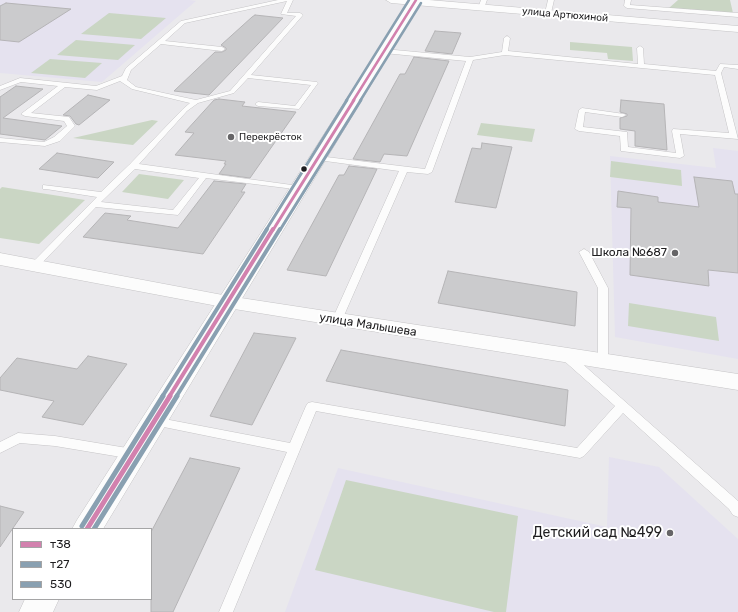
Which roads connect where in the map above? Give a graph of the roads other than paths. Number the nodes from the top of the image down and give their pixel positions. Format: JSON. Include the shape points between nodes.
{"nodes":[{"id":1,"x":285,"y":0,"type":"edge"},
{"id":2,"x":290,"y":0,"type":"edge"},
{"id":3,"x":391,"y":0,"type":"edge"},
{"id":4,"x":551,"y":0,"type":"edge"},
{"id":5,"x":628,"y":0,"type":"edge"},
{"id":6,"x":415,"y":1,"type":"edge"},
{"id":7,"x":482,"y":4,"type":"edge"},
{"id":8,"x":548,"y":13,"type":"junction"},
{"id":9,"x":738,"y":15,"type":"edge"},
{"id":10,"x":738,"y":29,"type":"edge"},
{"id":11,"x":508,"y":38,"type":"dead end"},
{"id":12,"x":159,"y":42,"type":"junction"},
{"id":13,"x":640,"y":48,"type":"dead end"},
{"id":14,"x":222,"y":49,"type":"dead end"},
{"id":15,"x":384,"y":51,"type":"junction"},
{"id":16,"x":505,"y":53,"type":"junction"},
{"id":17,"x":470,"y":59,"type":"junction"},
{"id":18,"x":642,"y":66,"type":"junction"},
{"id":19,"x":738,"y":67,"type":"edge"},
{"id":20,"x":718,"y":73,"type":"junction"},
{"id":21,"x":246,"y":76,"type":"junction"},
{"id":22,"x":124,"y":77,"type":"junction"},
{"id":23,"x":62,"y":84,"type":"junction"},
{"id":24,"x":0,"y":88,"type":"edge"},
{"id":25,"x":196,"y":102,"type":"junction"},
{"id":26,"x":258,"y":104,"type":"dead end"},
{"id":27,"x":622,"y":115,"type":"dead end"},
{"id":28,"x":735,"y":136,"type":"edge"},
{"id":29,"x":0,"y":140,"type":"edge"},
{"id":30,"x":318,"y":158,"type":"junction"},
{"id":31,"x":133,"y":166,"type":"junction"},
{"id":32,"x":404,"y":169,"type":"junction"},
{"id":33,"x":199,"y":175,"type":"junction"},
{"id":34,"x":46,"y":187,"type":"dead end"},
{"id":35,"x":299,"y":188,"type":"junction"},
{"id":36,"x":104,"y":195,"type":"junction"},
{"id":37,"x":94,"y":204,"type":"junction"},
{"id":38,"x":584,"y":252,"type":"dead end"},
{"id":39,"x":0,"y":259,"type":"edge"},
{"id":40,"x":34,"y":266,"type":"junction"},
{"id":41,"x":228,"y":302,"type":"junction"},
{"id":42,"x":337,"y":320,"type":"junction"},
{"id":43,"x":566,"y":356,"type":"junction"},
{"id":44,"x":602,"y":362,"type":"junction"},
{"id":45,"x":738,"y":382,"type":"edge"},
{"id":46,"x":622,"y":406,"type":"junction"},
{"id":47,"x":154,"y":421,"type":"junction"},
{"id":48,"x":0,"y":448,"type":"edge"},
{"id":49,"x":294,"y":449,"type":"junction"},
{"id":50,"x":133,"y":454,"type":"junction"},
{"id":51,"x":737,"y":507,"type":"edge"},
{"id":52,"x":88,"y":528,"type":"edge"},
{"id":53,"x":42,"y":600,"type":"edge"},
{"id":54,"x":35,"y":612,"type":"edge"},
{"id":55,"x":226,"y":612,"type":"edge"}],
"edges":[{"from":1,"to":12,"type":"lane","via":[[183,22]]},
{"from":2,"to":21,"type":"lane","via":[[284,14],[300,15]]},
{"from":3,"to":6,"type":"street","name":"улица Артюхиной"},
{"from":4,"to":8,"type":"lane"},
{"from":5,"to":9,"type":"lane","via":[[627,6]]},
{"from":6,"to":7,"type":"street","name":"улица Артюхиной"},
{"from":6,"to":15,"type":"main road"},
{"from":7,"to":8,"type":"street","name":"улица Артюхиной"},
{"from":8,"to":10,"type":"street","name":"улица Артюхиной"},
{"from":11,"to":16,"type":"lane"},
{"from":12,"to":14,"type":"lane"},
{"from":12,"to":22,"type":"lane","via":[[128,69]]},
{"from":13,"to":18,"type":"lane"},
{"from":15,"to":17,"type":"lane"},
{"from":15,"to":30,"type":"main road"},
{"from":16,"to":17,"type":"lane"},
{"from":16,"to":18,"type":"lane"},
{"from":17,"to":32,"type":"lane","via":[[428,172]]},
{"from":18,"to":20,"type":"lane"},
{"from":19,"to":20,"type":"lane","via":[[722,65]]},
{"from":20,"to":28,"type":"lane"},
{"from":21,"to":25,"type":"lane","via":[[232,92]]},
{"from":21,"to":26,"type":"lane","via":[[315,83],[297,108]]},
{"from":22,"to":23,"type":"lane","via":[[97,88]]},
{"from":22,"to":25,"type":"lane","via":[[123,81],[134,88]]},
{"from":23,"to":24,"type":"lane","via":[[20,80]]},
{"from":23,"to":29,"type":"lane","via":[[25,114],[66,119],[71,126],[57,139],[45,144]]},
{"from":25,"to":31,"type":"lane","via":[[185,110]]},
{"from":27,"to":28,"type":"lane","via":[[582,110],[579,129],[624,134],[624,149],[680,156],[676,131]]},
{"from":30,"to":32,"type":"lane"},
{"from":30,"to":35,"type":"main road"},
{"from":31,"to":33,"type":"lane"},
{"from":31,"to":36,"type":"lane"},
{"from":32,"to":42,"type":"lane"},
{"from":33,"to":35,"type":"lane"},
{"from":33,"to":37,"type":"lane","via":[[204,176],[175,214]]},
{"from":34,"to":36,"type":"lane"},
{"from":35,"to":41,"type":"main road"},
{"from":36,"to":37,"type":"lane"},
{"from":37,"to":40,"type":"lane"},
{"from":38,"to":44,"type":"lane","via":[[603,288]]},
{"from":39,"to":40,"type":"street","name":"улица Малышева"},
{"from":40,"to":41,"type":"street","name":"улица Малышева"},
{"from":41,"to":42,"type":"street","name":"улица Малышева"},
{"from":41,"to":47,"type":"main road"},
{"from":42,"to":43,"type":"street","name":"улица Малышева"},
{"from":43,"to":44,"type":"street","name":"улица Малышева"},
{"from":43,"to":46,"type":"lane"},
{"from":44,"to":45,"type":"street","name":"улица Малышева"},
{"from":46,"to":49,"type":"lane","via":[[580,453],[312,406]]},
{"from":46,"to":51,"type":"lane"},
{"from":47,"to":49,"type":"lane"},
{"from":47,"to":50,"type":"main road"},
{"from":48,"to":50,"type":"lane","via":[[18,438],[55,441]]},
{"from":49,"to":55,"type":"lane"},
{"from":50,"to":52,"type":"main road"},
{"from":53,"to":54,"type":"main road"}]}
